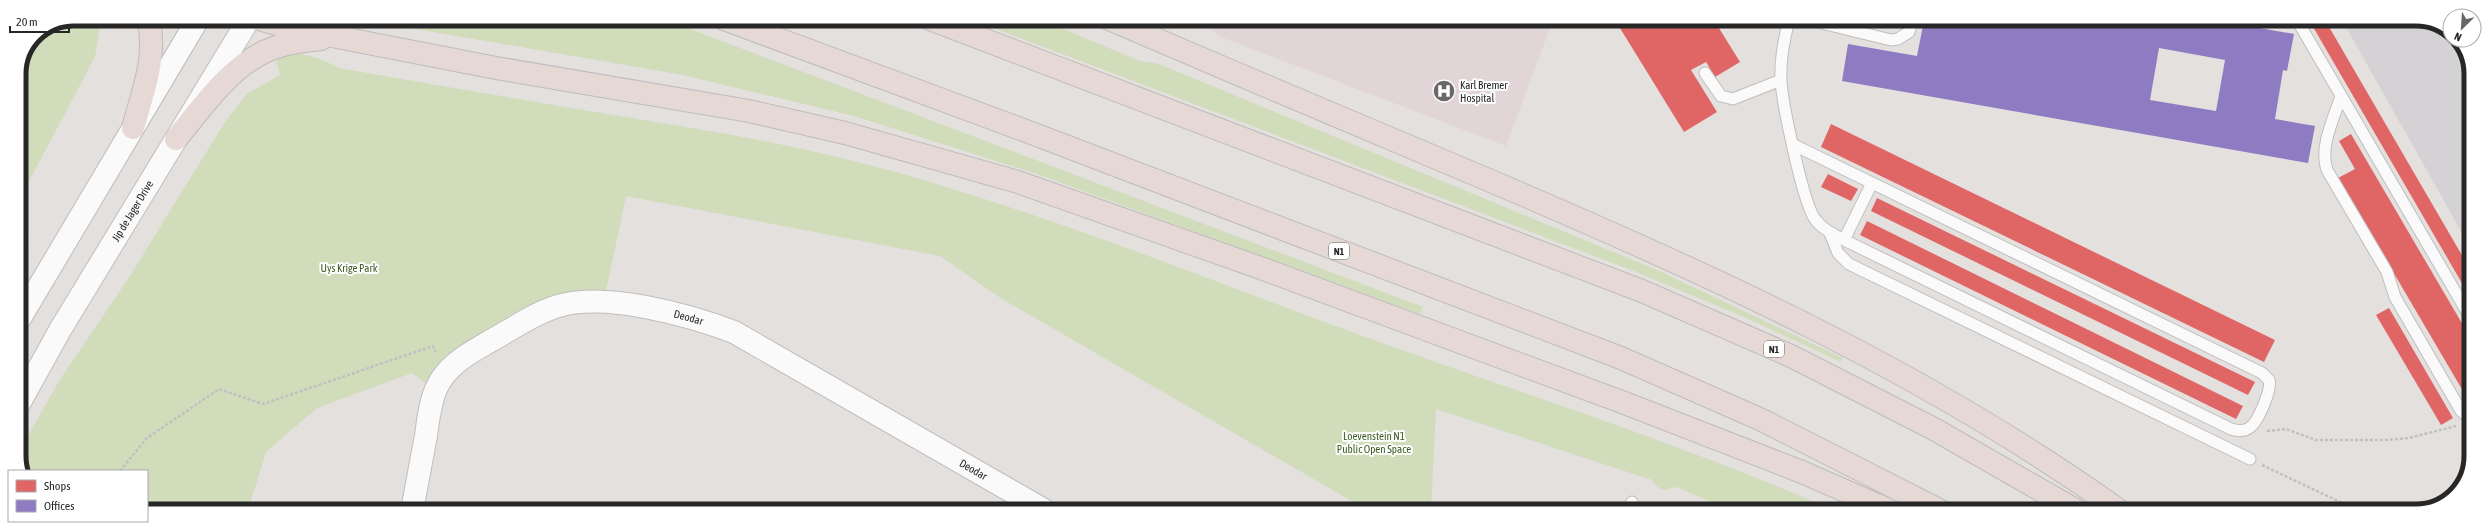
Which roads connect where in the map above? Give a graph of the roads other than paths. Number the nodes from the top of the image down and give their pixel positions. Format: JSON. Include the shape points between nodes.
{"nodes":[{"id":1,"x":150,"y":26,"type":"edge"},
{"id":2,"x":194,"y":26,"type":"edge"},
{"id":3,"x":245,"y":26,"type":"edge"},
{"id":4,"x":283,"y":26,"type":"edge"},
{"id":5,"x":743,"y":26,"type":"edge"},
{"id":6,"x":948,"y":26,"type":"edge"},
{"id":7,"x":1125,"y":26,"type":"edge"},
{"id":8,"x":1788,"y":26,"type":"edge"},
{"id":9,"x":1834,"y":26,"type":"edge"},
{"id":10,"x":1910,"y":26,"type":"edge"},
{"id":11,"x":2300,"y":26,"type":"edge"},
{"id":12,"x":348,"y":38,"type":"junction"},
{"id":13,"x":1705,"y":73,"type":"dead end"},
{"id":14,"x":1781,"y":80,"type":"junction"},
{"id":15,"x":2341,"y":96,"type":"junction"},
{"id":16,"x":133,"y":128,"type":"junction"},
{"id":17,"x":176,"y":139,"type":"junction"},
{"id":18,"x":1794,"y":145,"type":"junction"},
{"id":19,"x":1872,"y":183,"type":"junction"},
{"id":20,"x":1830,"y":233,"type":"junction"},
{"id":21,"x":1844,"y":240,"type":"junction"},
{"id":22,"x":2464,"y":307,"type":"edge"},
{"id":23,"x":26,"y":308,"type":"edge"},
{"id":24,"x":26,"y":391,"type":"edge"},
{"id":25,"x":2464,"y":414,"type":"edge"},
{"id":26,"x":2250,"y":459,"type":"road end"},
{"id":27,"x":413,"y":504,"type":"edge"},
{"id":28,"x":1034,"y":504,"type":"edge"},
{"id":29,"x":1875,"y":504,"type":"edge"},
{"id":30,"x":1927,"y":504,"type":"edge"},
{"id":31,"x":2065,"y":504,"type":"edge"},
{"id":32,"x":2110,"y":504,"type":"edge"}],
"edges":[{"from":1,"to":16,"type":"highway","via":[[150,61]]},
{"from":2,"to":16,"type":"street"},
{"from":3,"to":17,"type":"street","name":"Jip de Jager Drive"},
{"from":4,"to":12,"type":"highway"},
{"from":5,"to":30,"type":"highway","number":"N1","via":[[1621,358],[1762,420]]},
{"from":6,"to":31,"type":"highway","number":"N1","via":[[1642,291],[1791,356],[1934,429]]},
{"from":7,"to":32,"type":"highway","via":[[1619,236],[1803,323],[1920,385],[2044,459]]},
{"from":8,"to":14,"type":"lane","via":[[1782,54]]},
{"from":9,"to":10,"type":"lane","via":[[1891,40],[1904,36],[1909,32]]},
{"from":11,"to":15,"type":"lane"},
{"from":12,"to":17,"type":"highway","via":[[298,42],[259,55],[227,81]]},
{"from":12,"to":29,"type":"highway","via":[[496,68],[750,111],[845,133],[1018,182],[1255,266],[1615,399],[1802,472]]},
{"from":13,"to":14,"type":"lane","via":[[1721,96],[1733,99]]},
{"from":14,"to":18,"type":"lane"},
{"from":15,"to":22,"type":"lane"},
{"from":15,"to":25,"type":"lane","via":[[2325,147],[2327,170],[2387,272],[2395,297]]},
{"from":16,"to":23,"type":"street"},
{"from":17,"to":24,"type":"street","name":"Jip de Jager Drive","via":[[60,330]]},
{"from":18,"to":19,"type":"lane"},
{"from":18,"to":20,"type":"lane","via":[[1810,210],[1821,227]]},
{"from":19,"to":21,"type":"lane"},
{"from":19,"to":21,"type":"lane","via":[[2262,373],[2269,380],[2270,390],[2253,425],[2242,431],[2231,429]]},
{"from":20,"to":21,"type":"lane"},
{"from":20,"to":26,"type":"lane","via":[[1838,253],[1849,264]]},
{"from":27,"to":28,"type":"street","name":"Deodar","via":[[430,408],[436,389],[446,373],[465,356],[530,319],[562,305],[587,301],[611,302],[705,321],[754,342]]}]}
